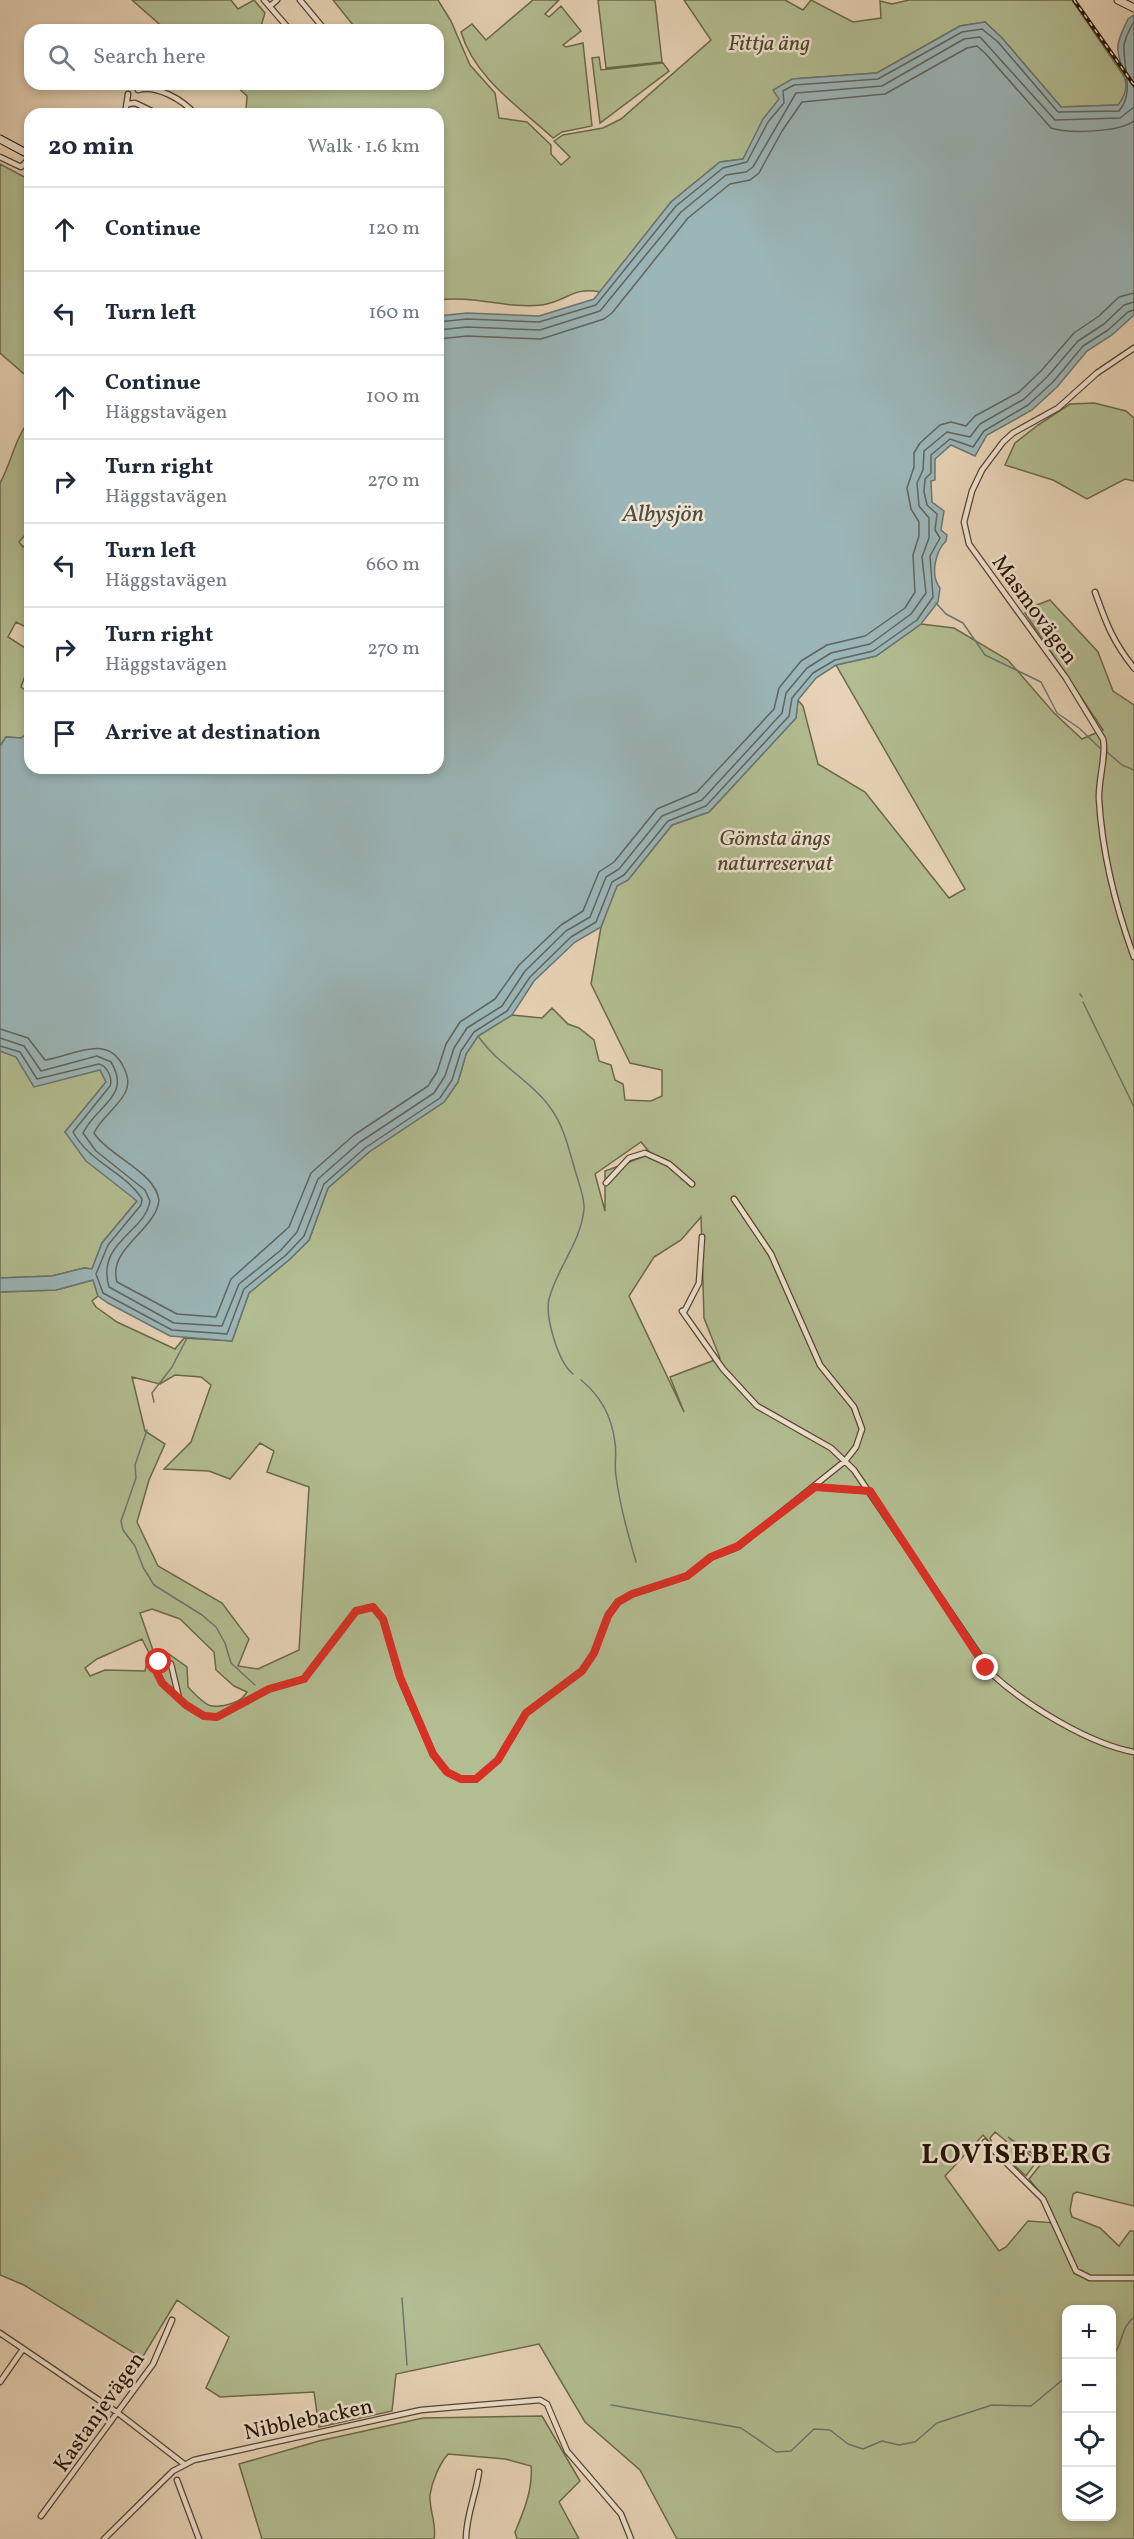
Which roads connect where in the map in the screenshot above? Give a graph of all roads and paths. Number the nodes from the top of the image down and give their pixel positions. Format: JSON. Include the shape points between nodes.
{"nodes":[{"id":1,"x":264,"y":0,"type":"edge"},
{"id":2,"x":277,"y":0,"type":"edge"},
{"id":3,"x":300,"y":0,"type":"edge"},
{"id":4,"x":1118,"y":0,"type":"edge"},
{"id":5,"x":1133,"y":4,"type":"edge"},
{"id":6,"x":270,"y":6,"type":"junction"},
{"id":7,"x":285,"y":24,"type":"edge"},
{"id":8,"x":320,"y":24,"type":"edge"},
{"id":9,"x":156,"y":90,"type":"edge"},
{"id":10,"x":128,"y":94,"type":"dead end"},
{"id":11,"x":128,"y":104,"type":"junction"},
{"id":12,"x":127,"y":108,"type":"edge"},
{"id":13,"x":145,"y":108,"type":"edge"},
{"id":14,"x":189,"y":108,"type":"edge"},
{"id":15,"x":0,"y":139,"type":"edge"},
{"id":16,"x":24,"y":153,"type":"edge"},
{"id":17,"x":0,"y":157,"type":"edge"},
{"id":18,"x":24,"y":163,"type":"edge"},
{"id":19,"x":1134,"y":348,"type":"edge"},
{"id":20,"x":1095,"y":592,"type":"dead end"},
{"id":21,"x":1134,"y":668,"type":"edge"},
{"id":22,"x":1134,"y":957,"type":"edge"},
{"id":23,"x":606,"y":1183,"type":"dead end"},
{"id":24,"x":692,"y":1184,"type":"dead end"},
{"id":25,"x":734,"y":1199,"type":"dead end"},
{"id":26,"x":702,"y":1237,"type":"dead end"},
{"id":27,"x":845,"y":1461,"type":"junction"},
{"id":28,"x":815,"y":1487,"type":"junction"},
{"id":29,"x":870,"y":1491,"type":"junction"},
{"id":30,"x":179,"y":1698,"type":"junction"},
{"id":31,"x":1134,"y":1752,"type":"edge"},
{"id":32,"x":986,"y":2142,"type":"dead end"},
{"id":33,"x":1134,"y":2278,"type":"edge"},
{"id":34,"x":172,"y":2320,"type":"dead end"},
{"id":35,"x":0,"y":2333,"type":"edge"},
{"id":36,"x":23,"y":2349,"type":"junction"},
{"id":37,"x":0,"y":2382,"type":"edge"},
{"id":38,"x":118,"y":2413,"type":"junction"},
{"id":39,"x":184,"y":2464,"type":"junction"},
{"id":40,"x":479,"y":2472,"type":"dead end"},
{"id":41,"x":177,"y":2480,"type":"dead end"},
{"id":42,"x":41,"y":2516,"type":"dead end"},
{"id":43,"x":104,"y":2539,"type":"edge"},
{"id":44,"x":199,"y":2539,"type":"edge"},
{"id":45,"x":466,"y":2539,"type":"edge"},
{"id":46,"x":631,"y":2539,"type":"edge"}],
"edges":[{"from":1,"to":6,"type":"street"},
{"from":2,"to":6,"type":"street"},
{"from":3,"to":8,"type":"street"},
{"from":4,"to":5,"type":"street"},
{"from":6,"to":7,"type":"street"},
{"from":9,"to":14,"type":"street"},
{"from":10,"to":11,"type":"street"},
{"from":11,"to":12,"type":"street"},
{"from":11,"to":13,"type":"street"},
{"from":15,"to":16,"type":"street"},
{"from":17,"to":18,"type":"street","via":[[21,167]]},
{"from":19,"to":22,"type":"street","name":"Masmovägen","via":[[1097,373],[1058,408],[1003,442],[978,477],[963,525],[969,544],[1066,678],[1102,736],[1101,819],[1118,905]]},
{"from":20,"to":21,"type":"street","via":[[1116,646]]},
{"from":23,"to":24,"type":"street","via":[[629,1158],[645,1154],[669,1164]]},
{"from":25,"to":27,"type":"street","via":[[771,1254],[820,1365],[854,1407],[862,1429],[856,1447]]},
{"from":26,"to":27,"type":"street","via":[[699,1283],[683,1311],[723,1369],[757,1406],[831,1448]]},
{"from":27,"to":28,"type":"street"},
{"from":27,"to":29,"type":"street"},
{"from":28,"to":29,"type":"street"},
{"from":28,"to":30,"type":"street","via":[[738,1546],[711,1557],[687,1576],[618,1602],[582,1671],[526,1713],[498,1760],[476,1779],[461,1779],[447,1772],[433,1754],[400,1677],[378,1610],[367,1607],[356,1611],[304,1679],[269,1689],[217,1717],[204,1716]]},
{"from":29,"to":31,"type":"street","via":[[993,1675],[1071,1727]]},
{"from":30,"to":30,"type":"street","via":[[171,1664],[159,1662],[154,1667],[156,1674]]},
{"from":32,"to":33,"type":"street","via":[[1043,2199],[1076,2271],[1090,2278]]},
{"from":34,"to":38,"type":"street","name":"Kastanjevägen","via":[[153,2364]]},
{"from":35,"to":36,"type":"street"},
{"from":36,"to":37,"type":"street"},
{"from":36,"to":38,"type":"street"},
{"from":38,"to":39,"type":"street"},
{"from":38,"to":42,"type":"street","name":"Kastanjevägen"},
{"from":39,"to":43,"type":"street","name":"Nibblebacken"},
{"from":39,"to":46,"type":"street","name":"Nibblebacken","via":[[421,2410],[540,2400],[547,2404],[567,2451],[621,2514]]},
{"from":40,"to":45,"type":"street"},
{"from":41,"to":44,"type":"street"}]}
